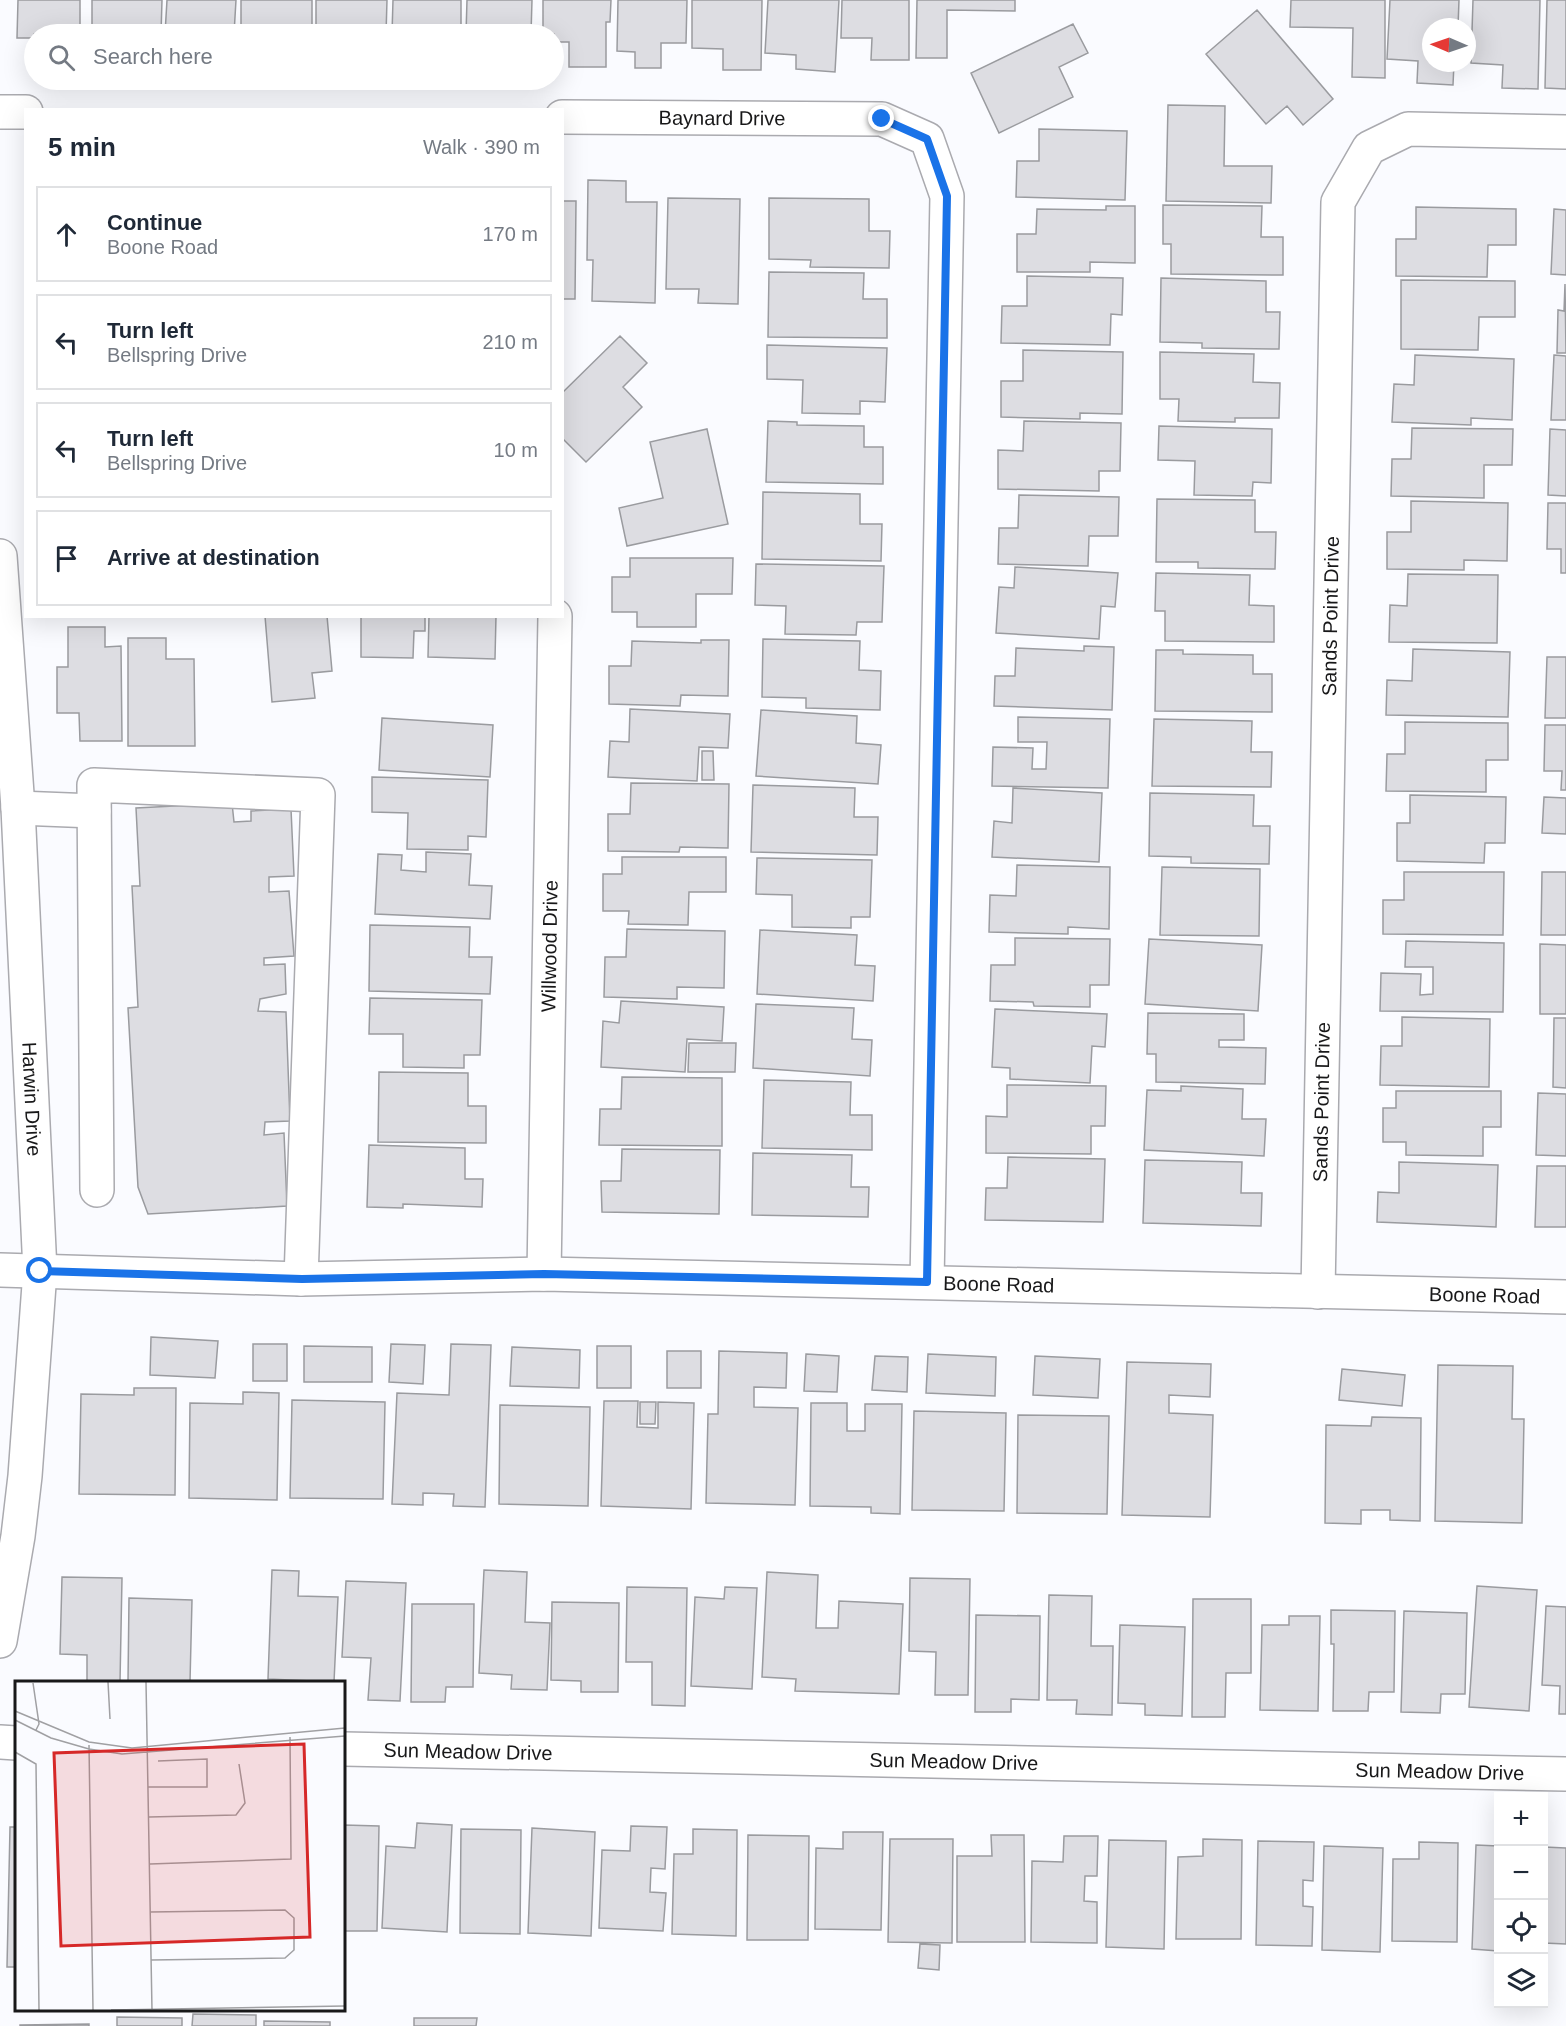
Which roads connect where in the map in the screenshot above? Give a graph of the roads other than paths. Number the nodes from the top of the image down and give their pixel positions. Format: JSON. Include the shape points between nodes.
{"nodes":[{"id":1,"x":0,"y":112,"type":"edge"},
{"id":2,"x":24,"y":112,"type":"edge"},
{"id":3,"x":564,"y":117,"type":"edge"},
{"id":4,"x":1566,"y":132,"type":"edge"},
{"id":5,"x":1,"y":575,"type":"edge"},
{"id":6,"x":555,"y":618,"type":"edge"},
{"id":7,"x":18,"y":808,"type":"junction"},
{"id":8,"x":94,"y":811,"type":"junction"},
{"id":9,"x":97,"y":1190,"type":"dead end"},
{"id":10,"x":0,"y":1270,"type":"edge"},
{"id":11,"x":40,"y":1271,"type":"junction"},
{"id":12,"x":544,"y":1274,"type":"junction"},
{"id":13,"x":302,"y":1279,"type":"junction"},
{"id":14,"x":927,"y":1282,"type":"junction"},
{"id":15,"x":1318,"y":1292,"type":"junction"},
{"id":16,"x":1566,"y":1297,"type":"edge"},
{"id":17,"x":0,"y":1641,"type":"edge"},
{"id":18,"x":0,"y":1742,"type":"edge"},
{"id":19,"x":15,"y":1743,"type":"edge"},
{"id":20,"x":345,"y":1749,"type":"edge"},
{"id":21,"x":1566,"y":1774,"type":"edge"}],
"edges":[{"from":1,"to":2,"type":"street"},
{"from":3,"to":14,"type":"street","name":"Baynard Drive","via":[[882,119],[927,139],[947,196]]},
{"from":4,"to":15,"type":"street","name":"Sands Point Drive","via":[[1408,129],[1369,148],[1338,201]]},
{"from":5,"to":7,"type":"street","name":"Harwin Drive"},
{"from":6,"to":12,"type":"street","name":"Willwood Drive"},
{"from":7,"to":8,"type":"street"},
{"from":7,"to":11,"type":"street","name":"Harwin Drive"},
{"from":8,"to":9,"type":"street"},
{"from":8,"to":13,"type":"street","via":[[94,785],[318,795]]},
{"from":10,"to":11,"type":"street","name":"Boone Road"},
{"from":11,"to":13,"type":"street","name":"Boone Road"},
{"from":11,"to":17,"type":"street","name":"Harwin Drive","via":[[25,1476]]},
{"from":12,"to":13,"type":"street","name":"Boone Road"},
{"from":12,"to":14,"type":"street","name":"Boone Road"},
{"from":14,"to":15,"type":"street","name":"Boone Road"},
{"from":15,"to":16,"type":"street","name":"Boone Road"},
{"from":18,"to":19,"type":"street"},
{"from":20,"to":21,"type":"street","name":"Sun Meadow Drive"}]}
